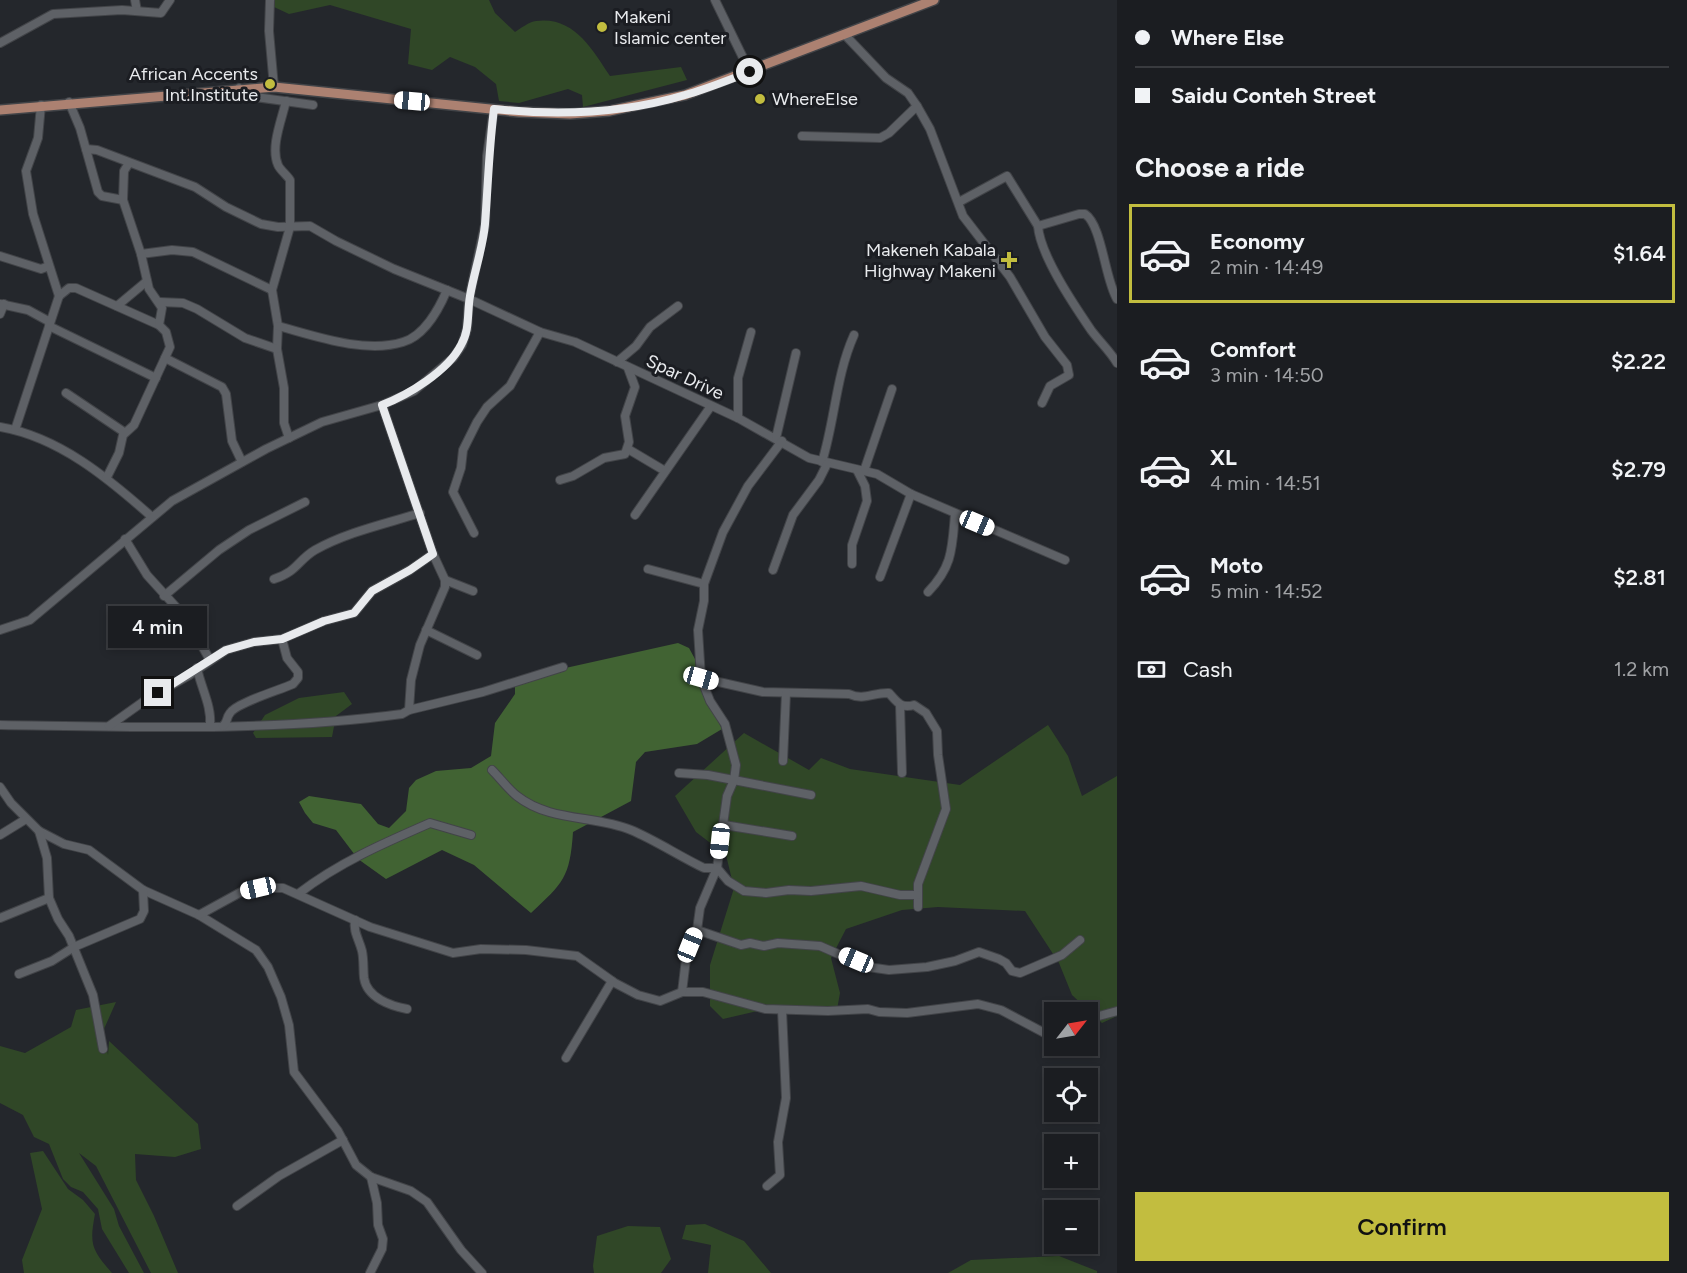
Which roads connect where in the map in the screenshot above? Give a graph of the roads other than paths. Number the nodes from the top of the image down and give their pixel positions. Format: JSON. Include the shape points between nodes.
{"nodes":[{"id":1,"x":135,"y":0,"type":"edge"},
{"id":2,"x":170,"y":0,"type":"edge"},
{"id":3,"x":270,"y":0,"type":"edge"},
{"id":4,"x":715,"y":0,"type":"edge"},
{"id":5,"x":934,"y":0,"type":"edge"},
{"id":6,"x":920,"y":2,"type":"edge"},
{"id":7,"x":137,"y":11,"type":"junction"},
{"id":8,"x":845,"y":35,"type":"junction"},
{"id":9,"x":0,"y":43,"type":"edge"},
{"id":10,"x":750,"y":72,"type":"junction"},
{"id":11,"x":274,"y":87,"type":"junction"},
{"id":12,"x":239,"y":88,"type":"junction"},
{"id":13,"x":286,"y":101,"type":"junction"},
{"id":14,"x":69,"y":102,"type":"junction"},
{"id":15,"x":41,"y":105,"type":"junction"},
{"id":16,"x":313,"y":105,"type":"dead end"},
{"id":17,"x":917,"y":106,"type":"junction"},
{"id":18,"x":494,"y":109,"type":"junction"},
{"id":19,"x":0,"y":110,"type":"edge"},
{"id":20,"x":802,"y":136,"type":"dead end"},
{"id":21,"x":86,"y":149,"type":"junction"},
{"id":22,"x":129,"y":163,"type":"junction"},
{"id":23,"x":123,"y":200,"type":"junction"},
{"id":24,"x":959,"y":202,"type":"junction"},
{"id":25,"x":1038,"y":226,"type":"junction"},
{"id":26,"x":290,"y":228,"type":"junction"},
{"id":27,"x":141,"y":254,"type":"junction"},
{"id":28,"x":0,"y":256,"type":"edge"},
{"id":29,"x":50,"y":266,"type":"junction"},
{"id":30,"x":147,"y":281,"type":"junction"},
{"id":31,"x":272,"y":290,"type":"junction"},
{"id":32,"x":447,"y":290,"type":"junction"},
{"id":33,"x":59,"y":296,"type":"junction"},
{"id":34,"x":469,"y":299,"type":"junction"},
{"id":35,"x":1117,"y":299,"type":"edge"},
{"id":36,"x":160,"y":302,"type":"junction"},
{"id":37,"x":2,"y":304,"type":"edge"},
{"id":38,"x":117,"y":306,"type":"junction"},
{"id":39,"x":678,"y":306,"type":"dead end"},
{"id":40,"x":0,"y":314,"type":"edge"},
{"id":41,"x":50,"y":324,"type":"junction"},
{"id":42,"x":159,"y":325,"type":"junction"},
{"id":43,"x":278,"y":326,"type":"junction"},
{"id":44,"x":540,"y":332,"type":"junction"},
{"id":45,"x":751,"y":332,"type":"dead end"},
{"id":46,"x":854,"y":335,"type":"dead end"},
{"id":47,"x":277,"y":349,"type":"junction"},
{"id":48,"x":796,"y":353,"type":"dead end"},
{"id":49,"x":165,"y":358,"type":"junction"},
{"id":50,"x":617,"y":362,"type":"junction"},
{"id":51,"x":1117,"y":363,"type":"edge"},
{"id":52,"x":628,"y":368,"type":"junction"},
{"id":53,"x":156,"y":378,"type":"junction"},
{"id":54,"x":892,"y":389,"type":"dead end"},
{"id":55,"x":66,"y":393,"type":"dead end"},
{"id":56,"x":1042,"y":403,"type":"dead end"},
{"id":57,"x":382,"y":405,"type":"junction"},
{"id":58,"x":711,"y":406,"type":"junction"},
{"id":59,"x":738,"y":418,"type":"junction"},
{"id":60,"x":0,"y":427,"type":"edge"},
{"id":61,"x":15,"y":430,"type":"junction"},
{"id":62,"x":124,"y":432,"type":"junction"},
{"id":63,"x":289,"y":438,"type":"junction"},
{"id":64,"x":779,"y":440,"type":"junction"},
{"id":65,"x":628,"y":448,"type":"junction"},
{"id":66,"x":242,"y":462,"type":"junction"},
{"id":67,"x":824,"y":463,"type":"junction"},
{"id":68,"x":861,"y":470,"type":"junction"},
{"id":69,"x":665,"y":471,"type":"junction"},
{"id":70,"x":107,"y":477,"type":"junction"},
{"id":71,"x":560,"y":480,"type":"dead end"},
{"id":72,"x":911,"y":494,"type":"junction"},
{"id":73,"x":305,"y":502,"type":"dead end"},
{"id":74,"x":420,"y":513,"type":"junction"},
{"id":75,"x":955,"y":514,"type":"junction"},
{"id":76,"x":635,"y":515,"type":"dead end"},
{"id":77,"x":152,"y":517,"type":"junction"},
{"id":78,"x":474,"y":534,"type":"dead end"},
{"id":79,"x":125,"y":539,"type":"junction"},
{"id":80,"x":433,"y":554,"type":"junction"},
{"id":81,"x":1065,"y":560,"type":"dead end"},
{"id":82,"x":852,"y":564,"type":"dead end"},
{"id":83,"x":648,"y":569,"type":"dead end"},
{"id":84,"x":773,"y":570,"type":"dead end"},
{"id":85,"x":880,"y":577,"type":"dead end"},
{"id":86,"x":274,"y":579,"type":"dead end"},
{"id":87,"x":446,"y":580,"type":"junction"},
{"id":88,"x":704,"y":584,"type":"junction"},
{"id":89,"x":473,"y":591,"type":"dead end"},
{"id":90,"x":928,"y":592,"type":"dead end"},
{"id":91,"x":165,"y":596,"type":"junction"},
{"id":92,"x":0,"y":630,"type":"edge"},
{"id":93,"x":426,"y":630,"type":"junction"},
{"id":94,"x":282,"y":639,"type":"junction"},
{"id":95,"x":477,"y":655,"type":"dead end"},
{"id":96,"x":210,"y":660,"type":"junction"},
{"id":97,"x":563,"y":667,"type":"dead end"},
{"id":98,"x":197,"y":668,"type":"junction"},
{"id":99,"x":701,"y":678,"type":"junction"},
{"id":100,"x":786,"y":693,"type":"junction"},
{"id":101,"x":900,"y":705,"type":"junction"},
{"id":102,"x":409,"y":710,"type":"junction"},
{"id":103,"x":0,"y":725,"type":"edge"},
{"id":104,"x":108,"y":726,"type":"junction"},
{"id":105,"x":210,"y":726,"type":"junction"},
{"id":106,"x":223,"y":726,"type":"junction"},
{"id":107,"x":783,"y":761,"type":"dead end"},
{"id":108,"x":492,"y":770,"type":"dead end"},
{"id":109,"x":679,"y":773,"type":"dead end"},
{"id":110,"x":902,"y":773,"type":"dead end"},
{"id":111,"x":734,"y":780,"type":"junction"},
{"id":112,"x":0,"y":787,"type":"edge"},
{"id":113,"x":811,"y":795,"type":"dead end"},
{"id":114,"x":26,"y":819,"type":"junction"},
{"id":115,"x":724,"y":825,"type":"junction"},
{"id":116,"x":39,"y":831,"type":"junction"},
{"id":117,"x":0,"y":834,"type":"edge"},
{"id":118,"x":471,"y":835,"type":"dead end"},
{"id":119,"x":792,"y":836,"type":"dead end"},
{"id":120,"x":717,"y":868,"type":"junction"},
{"id":121,"x":143,"y":890,"type":"junction"},
{"id":122,"x":298,"y":894,"type":"junction"},
{"id":123,"x":917,"y":895,"type":"junction"},
{"id":124,"x":49,"y":898,"type":"junction"},
{"id":125,"x":918,"y":907,"type":"dead end"},
{"id":126,"x":199,"y":915,"type":"junction"},
{"id":127,"x":0,"y":918,"type":"edge"},
{"id":128,"x":356,"y":920,"type":"junction"},
{"id":129,"x":697,"y":930,"type":"junction"},
{"id":130,"x":1080,"y":940,"type":"dead end"},
{"id":131,"x":74,"y":947,"type":"junction"},
{"id":132,"x":20,"y":974,"type":"dead end"},
{"id":133,"x":684,"y":978,"type":"junction"},
{"id":134,"x":612,"y":981,"type":"junction"},
{"id":135,"x":682,"y":992,"type":"junction"},
{"id":136,"x":693,"y":992,"type":"junction"},
{"id":137,"x":407,"y":1009,"type":"dead end"},
{"id":138,"x":782,"y":1010,"type":"junction"},
{"id":139,"x":1117,"y":1011,"type":"edge"},
{"id":140,"x":1098,"y":1016,"type":"edge"},
{"id":141,"x":1044,"y":1033,"type":"edge"},
{"id":142,"x":103,"y":1049,"type":"dead end"},
{"id":143,"x":566,"y":1058,"type":"dead end"},
{"id":144,"x":343,"y":1140,"type":"junction"},
{"id":145,"x":371,"y":1178,"type":"junction"},
{"id":146,"x":767,"y":1186,"type":"dead end"},
{"id":147,"x":237,"y":1206,"type":"dead end"},
{"id":148,"x":370,"y":1273,"type":"edge"},
{"id":149,"x":482,"y":1273,"type":"edge"}],
"edges":[{"from":1,"to":7,"type":"street"},
{"from":2,"to":7,"type":"street","via":[[161,13]]},
{"from":3,"to":11,"type":"street"},
{"from":4,"to":10,"type":"street"},
{"from":5,"to":6,"type":"main road"},
{"from":6,"to":8,"type":"main road"},
{"from":7,"to":9,"type":"street","via":[[53,14]]},
{"from":8,"to":10,"type":"main road"},
{"from":8,"to":17,"type":"street"},
{"from":10,"to":18,"type":"main road","via":[[685,95],[609,111],[542,114]]},
{"from":11,"to":12,"type":"main road"},
{"from":11,"to":18,"type":"main road"},
{"from":12,"to":13,"type":"street","via":[[248,96]]},
{"from":12,"to":14,"type":"main road"},
{"from":13,"to":16,"type":"street"},
{"from":13,"to":26,"type":"street","via":[[276,156],[278,167],[290,180]]},
{"from":14,"to":15,"type":"main road"},
{"from":14,"to":21,"type":"street"},
{"from":15,"to":19,"type":"main road"},
{"from":15,"to":29,"type":"street","via":[[38,138],[26,171],[33,214]]},
{"from":17,"to":20,"type":"street","via":[[880,138]]},
{"from":17,"to":24,"type":"street"},
{"from":18,"to":34,"type":"street","via":[[485,225]]},
{"from":21,"to":22,"type":"street","name":"Spar Drive"},
{"from":21,"to":23,"type":"street","via":[[98,192]]},
{"from":22,"to":23,"type":"street","via":[[124,171]]},
{"from":22,"to":26,"type":"street","name":"Spar Drive","via":[[195,187],[261,224]]},
{"from":23,"to":27,"type":"street"},
{"from":24,"to":25,"type":"street","via":[[1006,176]]},
{"from":24,"to":56,"type":"street","via":[[963,216],[1010,277],[1069,371],[1069,375],[1050,386]]},
{"from":25,"to":35,"type":"street","via":[[1079,214],[1090,217]]},
{"from":25,"to":51,"type":"street","via":[[1063,286]]},
{"from":26,"to":31,"type":"street"},
{"from":26,"to":32,"type":"street","name":"Spar Drive","via":[[310,225],[384,264]]},
{"from":27,"to":30,"type":"street"},
{"from":27,"to":31,"type":"street","via":[[193,252]]},
{"from":28,"to":29,"type":"street","via":[[41,268]]},
{"from":29,"to":33,"type":"street"},
{"from":30,"to":36,"type":"street"},
{"from":30,"to":38,"type":"street"},
{"from":31,"to":43,"type":"street"},
{"from":32,"to":34,"type":"street","name":"Spar Drive"},
{"from":32,"to":43,"type":"street","via":[[429,322],[405,342],[356,345]]},
{"from":33,"to":38,"type":"street","via":[[76,288]]},
{"from":33,"to":41,"type":"street"},
{"from":34,"to":44,"type":"street","name":"Spar Drive"},
{"from":34,"to":57,"type":"street","via":[[467,329],[453,358],[414,391]]},
{"from":36,"to":42,"type":"street"},
{"from":36,"to":47,"type":"street","via":[[183,303],[245,338]]},
{"from":37,"to":40,"type":"street"},
{"from":37,"to":41,"type":"street","via":[[28,310]]},
{"from":38,"to":42,"type":"street"},
{"from":39,"to":50,"type":"street","via":[[650,327]]},
{"from":41,"to":53,"type":"street"},
{"from":41,"to":61,"type":"street"},
{"from":42,"to":49,"type":"street","via":[[169,339]]},
{"from":43,"to":47,"type":"street"},
{"from":44,"to":50,"type":"street","name":"Spar Drive","via":[[575,342]]},
{"from":44,"to":78,"type":"street","via":[[510,386],[487,407],[463,450],[453,492]]},
{"from":45,"to":59,"type":"street","via":[[738,378]]},
{"from":46,"to":67,"type":"street","via":[[839,375]]},
{"from":47,"to":63,"type":"street"},
{"from":48,"to":64,"type":"street"},
{"from":49,"to":53,"type":"street"},
{"from":49,"to":66,"type":"street","via":[[222,387],[232,441]]},
{"from":50,"to":52,"type":"street","name":"Spar Drive"},
{"from":52,"to":58,"type":"street","name":"Spar Drive"},
{"from":52,"to":65,"type":"street","via":[[634,387],[625,416]]},
{"from":53,"to":62,"type":"street","via":[[134,425]]},
{"from":54,"to":68,"type":"street"},
{"from":55,"to":62,"type":"street"},
{"from":57,"to":63,"type":"street","via":[[342,415]]},
{"from":57,"to":74,"type":"street"},
{"from":58,"to":59,"type":"street","name":"Spar Drive"},
{"from":58,"to":69,"type":"street"},
{"from":59,"to":64,"type":"street","name":"Spar Drive"},
{"from":60,"to":61,"type":"street"},
{"from":61,"to":70,"type":"street"},
{"from":62,"to":70,"type":"street"},
{"from":63,"to":66,"type":"street"},
{"from":64,"to":67,"type":"street","name":"Spar Drive"},
{"from":64,"to":88,"type":"street","via":[[723,532]]},
{"from":65,"to":69,"type":"street"},
{"from":65,"to":71,"type":"street","via":[[625,454],[604,458]]},
{"from":66,"to":77,"type":"street","via":[[172,501]]},
{"from":67,"to":68,"type":"street","name":"Spar Drive"},
{"from":67,"to":84,"type":"street","via":[[819,480],[793,515]]},
{"from":68,"to":72,"type":"street","name":"Spar Drive","via":[[877,474]]},
{"from":68,"to":82,"type":"street","via":[[867,501],[852,545]]},
{"from":69,"to":76,"type":"street"},
{"from":70,"to":77,"type":"street"},
{"from":72,"to":75,"type":"street","name":"Spar Drive"},
{"from":72,"to":85,"type":"street"},
{"from":73,"to":91,"type":"street","via":[[219,550]]},
{"from":74,"to":80,"type":"street"},
{"from":74,"to":86,"type":"street","via":[[324,546],[294,570]]},
{"from":75,"to":81,"type":"street","name":"Spar Drive"},
{"from":75,"to":90,"type":"street","via":[[948,566]]},
{"from":77,"to":79,"type":"street"},
{"from":79,"to":91,"type":"street"},
{"from":79,"to":92,"type":"street","via":[[30,620]]},
{"from":80,"to":87,"type":"street"},
{"from":80,"to":94,"type":"street","via":[[372,591],[354,613]]},
{"from":83,"to":88,"type":"street"},
{"from":87,"to":89,"type":"street"},
{"from":87,"to":93,"type":"street"},
{"from":88,"to":99,"type":"street","via":[[698,630]]},
{"from":91,"to":96,"type":"street","via":[[186,618]]},
{"from":93,"to":95,"type":"street"},
{"from":93,"to":102,"type":"street","via":[[411,680]]},
{"from":94,"to":96,"type":"street","via":[[239,646]]},
{"from":94,"to":106,"type":"street","via":[[298,678],[239,707],[230,713]]},
{"from":96,"to":98,"type":"street"},
{"from":97,"to":102,"type":"street"},
{"from":98,"to":104,"type":"street"},
{"from":98,"to":105,"type":"street","via":[[211,713]]},
{"from":99,"to":100,"type":"street","via":[[763,692]]},
{"from":99,"to":111,"type":"street","via":[[732,742]]},
{"from":100,"to":101,"type":"street","via":[[849,694],[857,698],[889,693]]},
{"from":100,"to":107,"type":"street"},
{"from":101,"to":110,"type":"street"},
{"from":101,"to":123,"type":"street","via":[[920,708],[937,731],[946,809]]},
{"from":102,"to":106,"type":"street","via":[[312,724]]},
{"from":103,"to":104,"type":"street"},
{"from":104,"to":105,"type":"street"},
{"from":105,"to":106,"type":"street"},
{"from":108,"to":120,"type":"street","via":[[517,796],[538,808],[630,830],[704,868]]},
{"from":109,"to":111,"type":"street"},
{"from":111,"to":113,"type":"street"},
{"from":111,"to":115,"type":"street","via":[[727,796]]},
{"from":112,"to":114,"type":"street"},
{"from":114,"to":116,"type":"street"},
{"from":114,"to":117,"type":"street"},
{"from":115,"to":119,"type":"street"},
{"from":115,"to":120,"type":"street"},
{"from":116,"to":121,"type":"street","via":[[64,844],[89,850]]},
{"from":116,"to":124,"type":"street","via":[[47,858]]},
{"from":118,"to":122,"type":"street","via":[[430,823],[346,862]]},
{"from":120,"to":123,"type":"street","via":[[744,891],[861,886]]},
{"from":120,"to":129,"type":"street","via":[[700,908]]},
{"from":121,"to":126,"type":"street"},
{"from":121,"to":131,"type":"street","via":[[144,911],[140,919]]},
{"from":122,"to":126,"type":"street","via":[[283,888],[258,888],[241,892]]},
{"from":122,"to":128,"type":"street"},
{"from":123,"to":125,"type":"street"},
{"from":124,"to":127,"type":"street"},
{"from":124,"to":131,"type":"street"},
{"from":126,"to":144,"type":"street","via":[[260,954],[281,997],[289,1025],[294,1072]]},
{"from":128,"to":134,"type":"street","via":[[453,953],[480,949],[571,954]]},
{"from":128,"to":137,"type":"street","via":[[354,932],[361,948],[365,981],[388,1005]]},
{"from":129,"to":130,"type":"street","via":[[741,945],[820,946],[868,968],[889,970],[927,967],[979,952],[1020,973],[1062,955]]},
{"from":129,"to":133,"type":"street","via":[[686,959]]},
{"from":131,"to":132,"type":"street"},
{"from":131,"to":142,"type":"street","via":[[93,995]]},
{"from":133,"to":135,"type":"street"},
{"from":133,"to":136,"type":"street"},
{"from":134,"to":135,"type":"street","via":[[660,1001]]},
{"from":134,"to":143,"type":"street"},
{"from":135,"to":136,"type":"street"},
{"from":136,"to":138,"type":"street","via":[[719,995],[756,1008]]},
{"from":138,"to":141,"type":"street","via":[[868,1009],[907,1013],[978,1004],[1001,1010]]},
{"from":138,"to":146,"type":"street","via":[[786,1098],[778,1142],[780,1175]]},
{"from":139,"to":140,"type":"street"},
{"from":144,"to":145,"type":"street","via":[[356,1165]]},
{"from":144,"to":147,"type":"street","via":[[279,1176]]},
{"from":145,"to":148,"type":"street","via":[[383,1239]]},
{"from":145,"to":149,"type":"street","via":[[411,1191],[427,1202]]}]}
